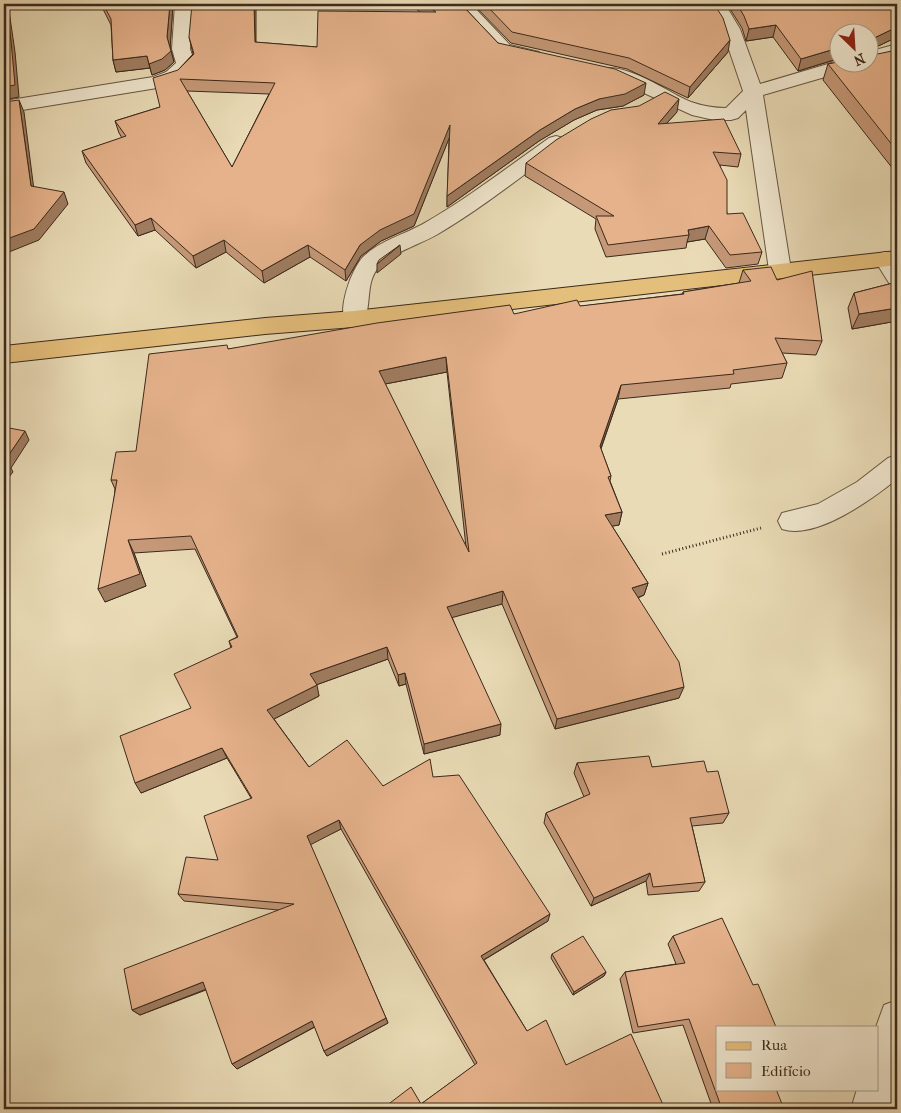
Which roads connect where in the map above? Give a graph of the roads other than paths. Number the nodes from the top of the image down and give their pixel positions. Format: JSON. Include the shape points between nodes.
{"nodes":[{"id":1,"x":184,"y":4,"type":"edge"},
{"id":2,"x":462,"y":4,"type":"edge"},
{"id":3,"x":716,"y":4,"type":"edge"},
{"id":4,"x":897,"y":49,"type":"edge"},
{"id":5,"x":878,"y":55,"type":"edge"},
{"id":6,"x":550,"y":60,"type":"edge"},
{"id":7,"x":593,"y":69,"type":"edge"},
{"id":8,"x":828,"y":70,"type":"edge"},
{"id":9,"x":753,"y":92,"type":"junction"},
{"id":10,"x":4,"y":107,"type":"edge"},
{"id":11,"x":575,"y":130,"type":"edge"},
{"id":12,"x":893,"y":265,"type":"edge"},
{"id":13,"x":780,"y":270,"type":"junction"},
{"id":14,"x":354,"y":319,"type":"junction"},
{"id":15,"x":4,"y":355,"type":"edge"},
{"id":16,"x":897,"y":465,"type":"edge"},
{"id":17,"x":791,"y":521,"type":"road end"},
{"id":18,"x":897,"y":1018,"type":"edge"},
{"id":19,"x":878,"y":1082,"type":"edge"},
{"id":20,"x":876,"y":1090,"type":"edge"},
{"id":21,"x":870,"y":1109,"type":"edge"}],
"edges":[{"from":1,"to":10,"type":"street","via":[[181,49],[186,64],[173,76],[148,84]]},
{"from":2,"to":6,"type":"street","via":[[504,49]]},
{"from":3,"to":9,"type":"street","via":[[731,29]]},
{"from":4,"to":5,"type":"street"},
{"from":7,"to":9,"type":"street","via":[[620,75],[653,100],[717,115],[731,114]]},
{"from":8,"to":9,"type":"street"},
{"from":9,"to":13,"type":"street"},
{"from":11,"to":14,"type":"street","via":[[468,206],[429,230],[390,248],[370,263],[359,282]]},
{"from":12,"to":13,"type":"main road"},
{"from":13,"to":14,"type":"main road"},
{"from":14,"to":15,"type":"main road"},
{"from":16,"to":17,"type":"street","via":[[866,489],[825,513]]},
{"from":18,"to":19,"type":"street"},
{"from":20,"to":21,"type":"street"}]}
